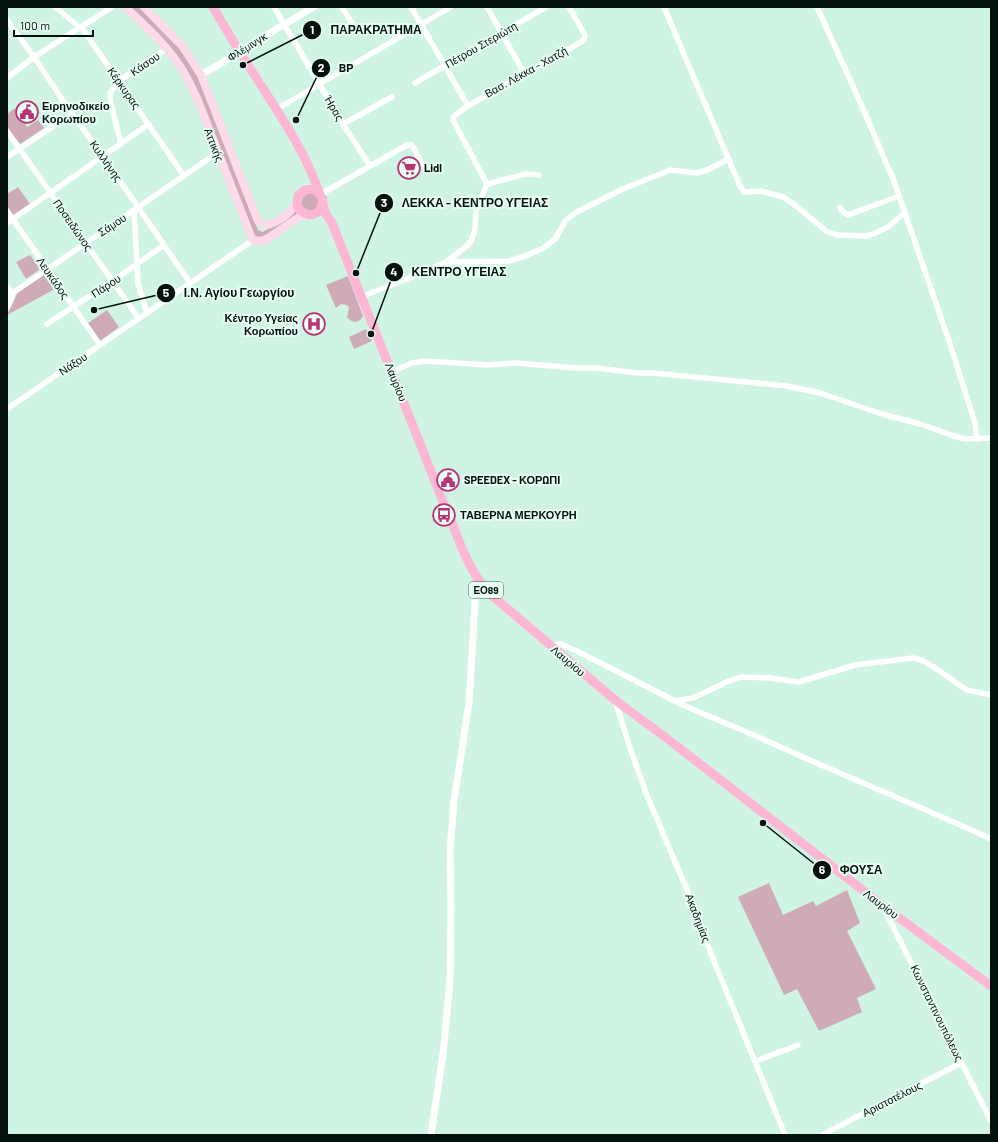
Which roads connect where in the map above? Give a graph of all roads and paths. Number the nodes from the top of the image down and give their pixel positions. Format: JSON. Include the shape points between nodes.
{"nodes":[{"id":1,"x":55,"y":7,"type":"edge"},
{"id":2,"x":112,"y":7,"type":"edge"},
{"id":3,"x":125,"y":7,"type":"edge"},
{"id":4,"x":144,"y":7,"type":"edge"},
{"id":5,"x":274,"y":7,"type":"edge"},
{"id":6,"x":314,"y":7,"type":"edge"},
{"id":7,"x":342,"y":7,"type":"edge"},
{"id":8,"x":411,"y":7,"type":"edge"},
{"id":9,"x":451,"y":7,"type":"edge"},
{"id":10,"x":487,"y":7,"type":"edge"},
{"id":11,"x":546,"y":7,"type":"edge"},
{"id":12,"x":569,"y":7,"type":"edge"},
{"id":13,"x":664,"y":7,"type":"edge"},
{"id":14,"x":817,"y":7,"type":"edge"},
{"id":15,"x":216,"y":8,"type":"edge"},
{"id":16,"x":7,"y":20,"type":"edge"},
{"id":17,"x":284,"y":24,"type":"junction"},
{"id":18,"x":421,"y":24,"type":"junction"},
{"id":19,"x":353,"y":25,"type":"dead end"},
{"id":20,"x":80,"y":27,"type":"junction"},
{"id":21,"x":502,"y":33,"type":"junction"},
{"id":22,"x":166,"y":49,"type":"junction"},
{"id":23,"x":240,"y":52,"type":"junction"},
{"id":24,"x":34,"y":57,"type":"junction"},
{"id":25,"x":445,"y":65,"type":"junction"},
{"id":26,"x":524,"y":73,"type":"junction"},
{"id":27,"x":201,"y":75,"type":"junction"},
{"id":28,"x":7,"y":78,"type":"edge"},
{"id":29,"x":120,"y":81,"type":"junction"},
{"id":30,"x":320,"y":83,"type":"junction"},
{"id":31,"x":415,"y":83,"type":"dead end"},
{"id":32,"x":392,"y":97,"type":"dead end"},
{"id":33,"x":468,"y":106,"type":"junction"},
{"id":34,"x":277,"y":109,"type":"junction"},
{"id":35,"x":72,"y":114,"type":"junction"},
{"id":36,"x":149,"y":124,"type":"junction"},
{"id":37,"x":343,"y":124,"type":"junction"},
{"id":38,"x":7,"y":131,"type":"edge"},
{"id":39,"x":121,"y":144,"type":"junction"},
{"id":40,"x":20,"y":148,"type":"junction"},
{"id":41,"x":217,"y":153,"type":"junction"},
{"id":42,"x":103,"y":156,"type":"junction"},
{"id":43,"x":7,"y":157,"type":"edge"},
{"id":44,"x":729,"y":158,"type":"junction"},
{"id":45,"x":422,"y":164,"type":"dead end"},
{"id":46,"x":370,"y":166,"type":"junction"},
{"id":47,"x":312,"y":174,"type":"junction"},
{"id":48,"x":539,"y":175,"type":"dead end"},
{"id":49,"x":184,"y":176,"type":"junction"},
{"id":50,"x":487,"y":184,"type":"junction"},
{"id":51,"x":303,"y":191,"type":"junction"},
{"id":52,"x":51,"y":193,"type":"junction"},
{"id":53,"x":321,"y":195,"type":"junction"},
{"id":54,"x":899,"y":196,"type":"junction"},
{"id":55,"x":297,"y":200,"type":"junction"},
{"id":56,"x":840,"y":207,"type":"dead end"},
{"id":57,"x":136,"y":209,"type":"junction"},
{"id":58,"x":7,"y":211,"type":"edge"},
{"id":59,"x":905,"y":213,"type":"junction"},
{"id":60,"x":312,"y":215,"type":"junction"},
{"id":61,"x":13,"y":219,"type":"junction"},
{"id":62,"x":7,"y":223,"type":"edge"},
{"id":63,"x":334,"y":228,"type":"junction"},
{"id":64,"x":253,"y":240,"type":"junction"},
{"id":65,"x":86,"y":243,"type":"junction"},
{"id":66,"x":164,"y":245,"type":"junction"},
{"id":67,"x":446,"y":262,"type":"junction"},
{"id":68,"x":137,"y":265,"type":"junction"},
{"id":69,"x":47,"y":269,"type":"junction"},
{"id":70,"x":112,"y":281,"type":"junction"},
{"id":71,"x":190,"y":283,"type":"junction"},
{"id":72,"x":7,"y":286,"type":"edge"},
{"id":73,"x":10,"y":295,"type":"edge"},
{"id":74,"x":360,"y":297,"type":"junction"},
{"id":75,"x":74,"y":307,"type":"junction"},
{"id":76,"x":7,"y":308,"type":"edge"},
{"id":77,"x":147,"y":313,"type":"junction"},
{"id":78,"x":139,"y":319,"type":"junction"},
{"id":79,"x":47,"y":324,"type":"dead end"},
{"id":80,"x":100,"y":345,"type":"junction"},
{"id":81,"x":392,"y":372,"type":"junction"},
{"id":82,"x":7,"y":409,"type":"edge"},
{"id":83,"x":991,"y":438,"type":"edge"},
{"id":84,"x":977,"y":439,"type":"junction"},
{"id":85,"x":478,"y":580,"type":"junction"},
{"id":86,"x":550,"y":646,"type":"junction"},
{"id":87,"x":991,"y":696,"type":"edge"},
{"id":88,"x":615,"y":700,"type":"junction"},
{"id":89,"x":675,"y":701,"type":"junction"},
{"id":90,"x":991,"y":839,"type":"edge"},
{"id":91,"x":882,"y":905,"type":"junction"},
{"id":92,"x":991,"y":986,"type":"edge"},
{"id":93,"x":798,"y":1045,"type":"dead end"},
{"id":94,"x":756,"y":1061,"type":"junction"},
{"id":95,"x":961,"y":1064,"type":"junction"},
{"id":96,"x":991,"y":1121,"type":"edge"},
{"id":97,"x":431,"y":1135,"type":"edge"},
{"id":98,"x":785,"y":1135,"type":"edge"},
{"id":99,"x":822,"y":1135,"type":"edge"}],
"edges":[{"from":1,"to":20,"type":"street","name":"Κέρκυρας"},
{"from":2,"to":20,"type":"street"},
{"from":3,"to":22,"type":"main road","name":"Αττικής"},
{"from":4,"to":27,"type":"main road","name":"Αττικής","via":[[183,47]]},
{"from":5,"to":17,"type":"street","name":"Ήρας"},
{"from":6,"to":17,"type":"street","name":"Φλέμινγκ"},
{"from":7,"to":19,"type":"street"},
{"from":8,"to":18,"type":"street"},
{"from":9,"to":18,"type":"street"},
{"from":10,"to":21,"type":"street"},
{"from":11,"to":21,"type":"street","name":"Πέτρου Στεριώτη"},
{"from":12,"to":26,"type":"street","name":"Βασ. Λέκκα - Χατζή","via":[[585,35],[584,39]]},
{"from":13,"to":44,"type":"street"},
{"from":14,"to":54,"type":"street"},
{"from":15,"to":23,"type":"main road","number":"ΕΟ89"},
{"from":16,"to":24,"type":"street","name":"Κυλλήνης"},
{"from":17,"to":23,"type":"street","name":"Φλέμινγκ"},
{"from":17,"to":30,"type":"street","name":"Ήρας"},
{"from":18,"to":25,"type":"street"},
{"from":18,"to":30,"type":"street"},
{"from":20,"to":24,"type":"street"},
{"from":20,"to":29,"type":"street","name":"Κέρκυρας"},
{"from":21,"to":25,"type":"street","name":"Πέτρου Στεριώτη"},
{"from":21,"to":26,"type":"street"},
{"from":22,"to":29,"type":"street","name":"Κάσου"},
{"from":22,"to":41,"type":"main road","name":"Αττικής","via":[[186,76],[197,98]]},
{"from":23,"to":27,"type":"street","name":"Φλέμινγκ"},
{"from":23,"to":34,"type":"main road","number":"ΕΟ89"},
{"from":24,"to":28,"type":"street"},
{"from":24,"to":35,"type":"street","name":"Κυλλήνης"},
{"from":25,"to":31,"type":"street","name":"Πέτρου Στεριώτη"},
{"from":25,"to":33,"type":"street"},
{"from":26,"to":33,"type":"street","name":"Βασ. Λέκκα - Χατζή"},
{"from":27,"to":55,"type":"main road","name":"Αττικής","via":[[258,221],[264,225],[272,224],[293,210]]},
{"from":29,"to":36,"type":"street","name":"Κέρκυρας"},
{"from":29,"to":39,"type":"street","name":"Κάσου","via":[[111,91],[109,98]]},
{"from":30,"to":34,"type":"street"},
{"from":30,"to":37,"type":"street","name":"Ήρας"},
{"from":32,"to":37,"type":"street"},
{"from":33,"to":50,"type":"street","name":"Βασ. Λέκκα - Χατζή","via":[[454,116],[453,120]]},
{"from":34,"to":47,"type":"main road","number":"ΕΟ89"},
{"from":35,"to":40,"type":"street"},
{"from":35,"to":42,"type":"street","name":"Κυλλήνης"},
{"from":36,"to":39,"type":"street"},
{"from":36,"to":49,"type":"street","name":"Κέρκυρας"},
{"from":37,"to":46,"type":"street","name":"Ήρας"},
{"from":38,"to":40,"type":"street","name":"Ποσειδώνος"},
{"from":39,"to":42,"type":"street"},
{"from":40,"to":43,"type":"street"},
{"from":40,"to":52,"type":"street","name":"Ποσειδώνος"},
{"from":41,"to":49,"type":"street","name":"Σάμου"},
{"from":41,"to":64,"type":"main road","name":"Αττικής"},
{"from":42,"to":52,"type":"street"},
{"from":42,"to":57,"type":"street","name":"Κυλλήνης"},
{"from":44,"to":59,"type":"street","via":[[744,192],[761,191],[788,199],[826,231],[837,235],[873,234],[888,227]]},
{"from":44,"to":67,"type":"street","via":[[698,173],[670,170],[623,189],[566,220],[555,238],[545,247],[526,256],[509,260]]},
{"from":45,"to":46,"type":"street","via":[[409,144]]},
{"from":46,"to":53,"type":"street"},
{"from":47,"to":51,"type":"main road","via":[[311,184]]},
{"from":47,"to":53,"type":"main road","number":"ΕΟ89"},
{"from":48,"to":50,"type":"street","via":[[526,174]]},
{"from":49,"to":57,"type":"street","name":"Σάμου"},
{"from":50,"to":67,"type":"street","via":[[476,210],[475,230],[471,241]]},
{"from":51,"to":53,"type":"main road","via":[[311,189]]},
{"from":51,"to":55,"type":"main road"},
{"from":52,"to":61,"type":"street"},
{"from":52,"to":65,"type":"street","name":"Ποσειδώνος"},
{"from":53,"to":60,"type":"main road","via":[[322,207]]},
{"from":53,"to":63,"type":"main road","name":"Λαυρίου","number":"ΕΟ89","via":[[325,213]]},
{"from":54,"to":56,"type":"street","via":[[848,215]]},
{"from":54,"to":59,"type":"street"},
{"from":55,"to":60,"type":"main road","via":[[299,209],[304,214]]},
{"from":57,"to":65,"type":"street","name":"Σάμου"},
{"from":57,"to":66,"type":"street","name":"Κυλλήνης"},
{"from":57,"to":68,"type":"street"},
{"from":58,"to":61,"type":"street","name":"Λευκάδος"},
{"from":59,"to":84,"type":"street","via":[[967,396]]},
{"from":60,"to":63,"type":"main road","via":[[324,218]]},
{"from":60,"to":64,"type":"main road","via":[[298,217],[264,241]]},
{"from":61,"to":62,"type":"street"},
{"from":61,"to":69,"type":"street","name":"Λευκάδος"},
{"from":63,"to":74,"type":"main road","name":"Λαυρίου","number":"ΕΟ89"},
{"from":64,"to":71,"type":"street","name":"Νάξου"},
{"from":65,"to":69,"type":"street","name":"Σάμου"},
{"from":65,"to":70,"type":"street","name":"Ποσειδώνος"},
{"from":66,"to":68,"type":"street","name":"Πάρου"},
{"from":66,"to":71,"type":"street","name":"Κυλλήνης"},
{"from":67,"to":74,"type":"street"},
{"from":68,"to":70,"type":"street","name":"Πάρου"},
{"from":68,"to":77,"type":"street","via":[[138,284]]},
{"from":69,"to":73,"type":"street","name":"Σάμου"},
{"from":69,"to":75,"type":"street","name":"Λευκάδος"},
{"from":70,"to":75,"type":"street","name":"Πάρου"},
{"from":70,"to":78,"type":"street","name":"Ποσειδώνος"},
{"from":71,"to":77,"type":"street","name":"Νάξου"},
{"from":72,"to":73,"type":"street"},
{"from":73,"to":76,"type":"street","via":[[13,297]]},
{"from":74,"to":81,"type":"main road","name":"Λαυρίου","number":"ΕΟ89"},
{"from":75,"to":79,"type":"street","name":"Πάρου"},
{"from":75,"to":80,"type":"street","name":"Λευκάδος"},
{"from":77,"to":78,"type":"street","name":"Νάξου"},
{"from":78,"to":80,"type":"street","name":"Νάξου"},
{"from":80,"to":82,"type":"street","name":"Νάξου"},
{"from":81,"to":84,"type":"street","via":[[412,363],[426,361],[487,365],[516,363],[787,386],[965,439]]},
{"from":81,"to":85,"type":"main road","name":"Λαυρίου","number":"ΕΟ89","via":[[468,564]]},
{"from":83,"to":84,"type":"street"},
{"from":85,"to":86,"type":"main road","name":"Λαυρίου","number":"ΕΟ89","via":[[489,593]]},
{"from":85,"to":97,"type":"street","via":[[470,703],[454,801],[450,851],[450,981]]},
{"from":86,"to":88,"type":"main road","name":"Λαυρίου","number":"ΕΟ89"},
{"from":86,"to":89,"type":"street","via":[[560,644],[577,651]]},
{"from":87,"to":89,"type":"street","via":[[967,690],[922,660],[913,658],[855,665],[799,682],[741,677],[693,698]]},
{"from":88,"to":91,"type":"main road","name":"Λαυρίου","number":"ΕΟ89"},
{"from":88,"to":94,"type":"street","name":"Ακαδημίας","via":[[648,798]]},
{"from":89,"to":90,"type":"street"},
{"from":91,"to":92,"type":"main road","name":"Λαυρίου","number":"ΕΟ89"},
{"from":91,"to":95,"type":"street","name":"Κωνσταντινουπόλεως"},
{"from":93,"to":94,"type":"street"},
{"from":94,"to":98,"type":"street","name":"Ακαδημίας"},
{"from":95,"to":96,"type":"street","name":"Κωνσταντινουπόλεως"},
{"from":95,"to":99,"type":"street","name":"Αριστοτέλους"}]}
